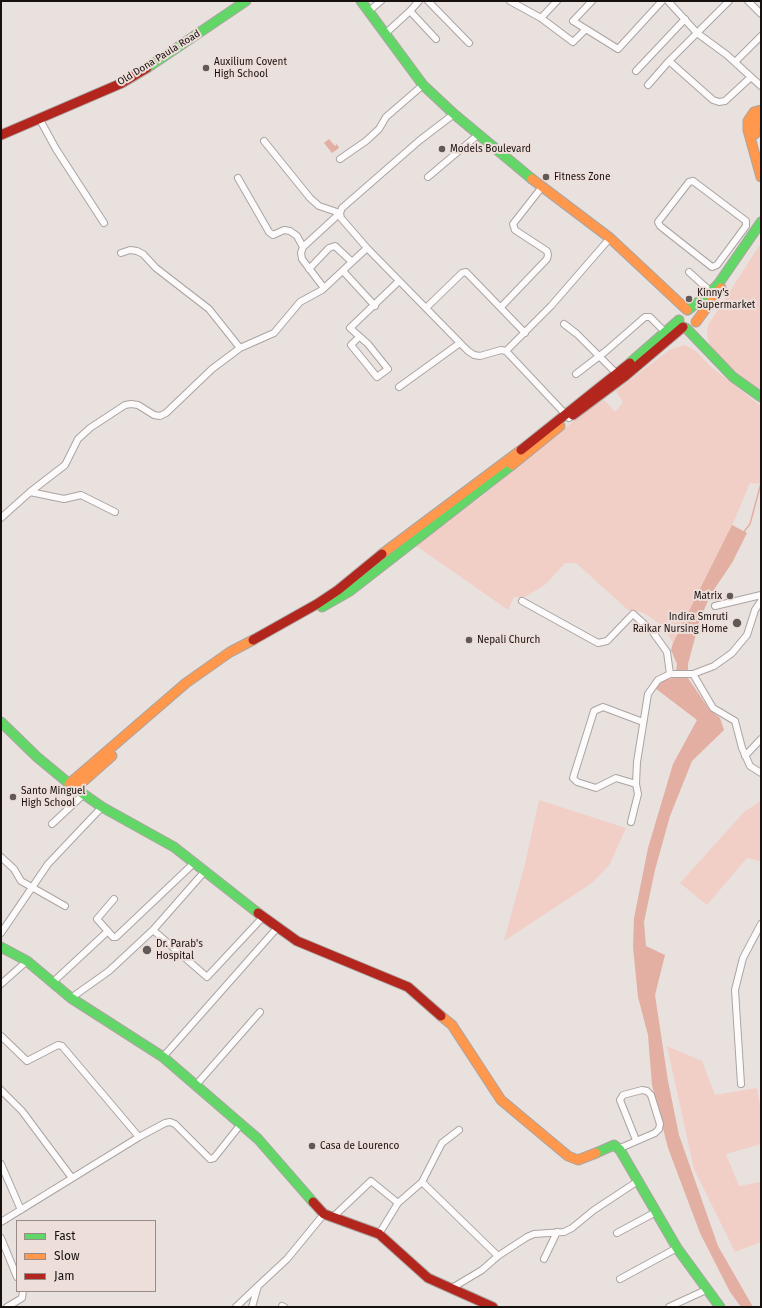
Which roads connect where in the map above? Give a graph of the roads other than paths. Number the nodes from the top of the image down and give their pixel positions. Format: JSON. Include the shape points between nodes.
{"nodes":[{"id":1,"x":361,"y":1,"type":"edge"},
{"id":2,"x":381,"y":1,"type":"edge"},
{"id":3,"x":419,"y":1,"type":"edge"},
{"id":4,"x":428,"y":1,"type":"edge"},
{"id":5,"x":510,"y":1,"type":"edge"},
{"id":6,"x":557,"y":1,"type":"edge"},
{"id":7,"x":592,"y":1,"type":"edge"},
{"id":8,"x":662,"y":1,"type":"edge"},
{"id":9,"x":668,"y":1,"type":"edge"},
{"id":10,"x":729,"y":1,"type":"edge"},
{"id":11,"x":748,"y":1,"type":"edge"},
{"id":12,"x":241,"y":2,"type":"edge"},
{"id":13,"x":369,"y":11,"type":"junction"},
{"id":14,"x":410,"y":11,"type":"junction"},
{"id":15,"x":761,"y":14,"type":"edge"},
{"id":16,"x":542,"y":18,"type":"junction"},
{"id":17,"x":685,"y":19,"type":"junction"},
{"id":18,"x":586,"y":29,"type":"junction"},
{"id":19,"x":386,"y":33,"type":"junction"},
{"id":20,"x":697,"y":33,"type":"junction"},
{"id":21,"x":761,"y":36,"type":"edge"},
{"id":22,"x":436,"y":39,"type":"dead end"},
{"id":23,"x":469,"y":43,"type":"dead end"},
{"id":24,"x":669,"y":61,"type":"junction"},
{"id":25,"x":735,"y":62,"type":"junction"},
{"id":26,"x":636,"y":71,"type":"dead end"},
{"id":27,"x":751,"y":77,"type":"junction"},
{"id":28,"x":648,"y":84,"type":"dead end"},
{"id":29,"x":760,"y":84,"type":"edge"},
{"id":30,"x":423,"y":85,"type":"junction"},
{"id":31,"x":761,"y":110,"type":"edge"},
{"id":32,"x":454,"y":114,"type":"junction"},
{"id":33,"x":761,"y":114,"type":"edge"},
{"id":34,"x":39,"y":118,"type":"junction"},
{"id":35,"x":479,"y":134,"type":"junction"},
{"id":36,"x":1,"y":135,"type":"edge"},
{"id":37,"x":264,"y":141,"type":"dead end"},
{"id":38,"x":761,"y":156,"type":"edge"},
{"id":39,"x":340,"y":159,"type":"dead end"},
{"id":40,"x":428,"y":177,"type":"dead end"},
{"id":41,"x":761,"y":177,"type":"edge"},
{"id":42,"x":238,"y":178,"type":"dead end"},
{"id":43,"x":542,"y":187,"type":"junction"},
{"id":44,"x":340,"y":213,"type":"junction"},
{"id":45,"x":761,"y":222,"type":"edge"},
{"id":46,"x":104,"y":223,"type":"dead end"},
{"id":47,"x":761,"y":232,"type":"edge"},
{"id":48,"x":610,"y":238,"type":"junction"},
{"id":49,"x":733,"y":244,"type":"junction"},
{"id":50,"x":303,"y":247,"type":"junction"},
{"id":51,"x":367,"y":248,"type":"junction"},
{"id":52,"x":742,"y":250,"type":"junction"},
{"id":53,"x":121,"y":253,"type":"dead end"},
{"id":54,"x":352,"y":262,"type":"junction"},
{"id":55,"x":309,"y":269,"type":"junction"},
{"id":56,"x":343,"y":271,"type":"junction"},
{"id":57,"x":689,"y":272,"type":"dead end"},
{"id":58,"x":399,"y":281,"type":"junction"},
{"id":59,"x":324,"y":288,"type":"junction"},
{"id":60,"x":711,"y":292,"type":"junction"},
{"id":61,"x":375,"y":306,"type":"junction"},
{"id":62,"x":501,"y":307,"type":"junction"},
{"id":63,"x":426,"y":308,"type":"junction"},
{"id":64,"x":687,"y":320,"type":"junction"},
{"id":65,"x":564,"y":324,"type":"dead end"},
{"id":66,"x":665,"y":332,"type":"junction"},
{"id":67,"x":525,"y":334,"type":"junction"},
{"id":68,"x":359,"y":336,"type":"junction"},
{"id":69,"x":460,"y":343,"type":"junction"},
{"id":70,"x":240,"y":348,"type":"junction"},
{"id":71,"x":506,"y":351,"type":"junction"},
{"id":72,"x":600,"y":356,"type":"junction"},
{"id":73,"x":576,"y":374,"type":"dead end"},
{"id":74,"x":617,"y":374,"type":"junction"},
{"id":75,"x":399,"y":387,"type":"dead end"},
{"id":76,"x":761,"y":397,"type":"edge"},
{"id":77,"x":567,"y":416,"type":"junction"},
{"id":78,"x":30,"y":492,"type":"junction"},
{"id":79,"x":115,"y":512,"type":"dead end"},
{"id":80,"x":1,"y":518,"type":"edge"},
{"id":81,"x":761,"y":595,"type":"edge"},
{"id":82,"x":522,"y":601,"type":"dead end"},
{"id":83,"x":761,"y":601,"type":"edge"},
{"id":84,"x":715,"y":606,"type":"dead end"},
{"id":85,"x":670,"y":674,"type":"junction"},
{"id":86,"x":693,"y":674,"type":"junction"},
{"id":87,"x":1,"y":722,"type":"edge"},
{"id":88,"x":643,"y":722,"type":"junction"},
{"id":89,"x":761,"y":739,"type":"edge"},
{"id":90,"x":745,"y":756,"type":"junction"},
{"id":91,"x":761,"y":773,"type":"edge"},
{"id":92,"x":636,"y":784,"type":"junction"},
{"id":93,"x":72,"y":786,"type":"junction"},
{"id":94,"x":84,"y":794,"type":"junction"},
{"id":95,"x":102,"y":807,"type":"junction"},
{"id":96,"x":631,"y":822,"type":"dead end"},
{"id":97,"x":52,"y":824,"type":"dead end"},
{"id":98,"x":1,"y":857,"type":"edge"},
{"id":99,"x":194,"y":863,"type":"junction"},
{"id":100,"x":205,"y":871,"type":"junction"},
{"id":101,"x":32,"y":887,"type":"junction"},
{"id":102,"x":114,"y":899,"type":"dead end"},
{"id":103,"x":65,"y":906,"type":"dead end"},
{"id":104,"x":263,"y":917,"type":"junction"},
{"id":105,"x":761,"y":924,"type":"edge"},
{"id":106,"x":277,"y":928,"type":"junction"},
{"id":107,"x":153,"y":930,"type":"junction"},
{"id":108,"x":108,"y":931,"type":"junction"},
{"id":109,"x":1,"y":933,"type":"edge"},
{"id":110,"x":1,"y":947,"type":"edge"},
{"id":111,"x":27,"y":961,"type":"junction"},
{"id":112,"x":52,"y":983,"type":"junction"},
{"id":113,"x":1,"y":984,"type":"edge"},
{"id":114,"x":71,"y":998,"type":"junction"},
{"id":115,"x":260,"y":1012,"type":"dead end"},
{"id":116,"x":1,"y":1036,"type":"edge"},
{"id":117,"x":163,"y":1057,"type":"junction"},
{"id":118,"x":741,"y":1084,"type":"dead end"},
{"id":119,"x":196,"y":1085,"type":"junction"},
{"id":120,"x":1,"y":1090,"type":"edge"},
{"id":121,"x":241,"y":1124,"type":"junction"},
{"id":122,"x":459,"y":1130,"type":"dead end"},
{"id":123,"x":139,"y":1137,"type":"junction"},
{"id":124,"x":636,"y":1140,"type":"junction"},
{"id":125,"x":618,"y":1149,"type":"junction"},
{"id":126,"x":1,"y":1164,"type":"edge"},
{"id":127,"x":72,"y":1178,"type":"junction"},
{"id":128,"x":638,"y":1181,"type":"junction"},
{"id":129,"x":422,"y":1182,"type":"junction"},
{"id":130,"x":398,"y":1204,"type":"junction"},
{"id":131,"x":21,"y":1210,"type":"junction"},
{"id":132,"x":656,"y":1212,"type":"junction"},
{"id":133,"x":328,"y":1216,"type":"junction"},
{"id":134,"x":1,"y":1222,"type":"edge"},
{"id":135,"x":557,"y":1232,"type":"junction"},
{"id":136,"x":617,"y":1233,"type":"dead end"},
{"id":137,"x":379,"y":1234,"type":"junction"},
{"id":138,"x":1,"y":1238,"type":"edge"},
{"id":139,"x":677,"y":1248,"type":"junction"},
{"id":140,"x":498,"y":1256,"type":"junction"},
{"id":141,"x":544,"y":1259,"type":"dead end"},
{"id":142,"x":16,"y":1275,"type":"edge"},
{"id":143,"x":620,"y":1279,"type":"dead end"},
{"id":144,"x":258,"y":1286,"type":"junction"},
{"id":145,"x":452,"y":1288,"type":"junction"},
{"id":146,"x":706,"y":1290,"type":"junction"},
{"id":147,"x":23,"y":1292,"type":"edge"},
{"id":148,"x":6,"y":1307,"type":"edge"},
{"id":149,"x":236,"y":1307,"type":"edge"},
{"id":150,"x":252,"y":1307,"type":"edge"},
{"id":151,"x":493,"y":1307,"type":"edge"},
{"id":152,"x":669,"y":1307,"type":"edge"},
{"id":153,"x":720,"y":1307,"type":"edge"}],
"edges":[{"from":1,"to":13,"type":"street"},
{"from":2,"to":13,"type":"street"},
{"from":3,"to":14,"type":"street"},
{"from":4,"to":23,"type":"street"},
{"from":5,"to":16,"type":"street"},
{"from":6,"to":16,"type":"street"},
{"from":7,"to":18,"type":"street","via":[[573,21]]},
{"from":8,"to":18,"type":"street","via":[[618,50]]},
{"from":9,"to":17,"type":"street"},
{"from":10,"to":20,"type":"street"},
{"from":11,"to":15,"type":"street"},
{"from":12,"to":34,"type":"street","name":"Old Dona Paula Road","via":[[122,83]]},
{"from":13,"to":19,"type":"street"},
{"from":14,"to":19,"type":"street"},
{"from":14,"to":22,"type":"street"},
{"from":16,"to":18,"type":"street","via":[[573,42]]},
{"from":17,"to":20,"type":"street"},
{"from":17,"to":26,"type":"street"},
{"from":19,"to":30,"type":"street"},
{"from":20,"to":24,"type":"street"},
{"from":20,"to":25,"type":"street"},
{"from":21,"to":25,"type":"street"},
{"from":24,"to":27,"type":"street","via":[[713,100],[719,102],[725,101]]},
{"from":24,"to":28,"type":"street"},
{"from":25,"to":27,"type":"street"},
{"from":27,"to":29,"type":"street"},
{"from":30,"to":32,"type":"street"},
{"from":30,"to":39,"type":"street","via":[[386,117],[379,129],[366,141]]},
{"from":31,"to":41,"type":"street","via":[[754,112],[748,121],[748,130]]},
{"from":32,"to":35,"type":"street"},
{"from":32,"to":44,"type":"street","via":[[420,140],[342,208]]},
{"from":33,"to":38,"type":"street","via":[[754,125]]},
{"from":34,"to":36,"type":"street","name":"Old Dona Paula Road"},
{"from":34,"to":46,"type":"street"},
{"from":35,"to":40,"type":"street"},
{"from":35,"to":43,"type":"street"},
{"from":37,"to":44,"type":"street","via":[[310,198],[319,206]]},
{"from":42,"to":50,"type":"street","via":[[269,232],[273,235],[284,230],[290,231],[297,236]]},
{"from":43,"to":48,"type":"street"},
{"from":43,"to":62,"type":"street","via":[[513,224],[515,230],[547,251],[547,259]]},
{"from":44,"to":50,"type":"street"},
{"from":44,"to":51,"type":"street","via":[[341,218]]},
{"from":45,"to":52,"type":"street"},
{"from":47,"to":64,"type":"street"},
{"from":48,"to":64,"type":"street","via":[[675,300]]},
{"from":48,"to":67,"type":"street"},
{"from":49,"to":49,"type":"street","via":[[717,265],[712,267],[658,222],[689,182],[693,181],[746,221],[746,226]]},
{"from":49,"to":52,"type":"street"},
{"from":50,"to":55,"type":"street","via":[[302,259]]},
{"from":51,"to":54,"type":"street"},
{"from":51,"to":58,"type":"street"},
{"from":52,"to":60,"type":"street"},
{"from":53,"to":70,"type":"street","via":[[130,250],[143,254],[156,268],[209,309]]},
{"from":54,"to":55,"type":"street","via":[[336,246],[329,248]]},
{"from":54,"to":56,"type":"street"},
{"from":55,"to":59,"type":"street"},
{"from":56,"to":59,"type":"street"},
{"from":56,"to":61,"type":"street"},
{"from":57,"to":60,"type":"street"},
{"from":58,"to":61,"type":"street"},
{"from":58,"to":63,"type":"street"},
{"from":59,"to":70,"type":"street","via":[[300,302],[274,333]]},
{"from":60,"to":64,"type":"street"},
{"from":61,"to":68,"type":"street","via":[[350,328]]},
{"from":62,"to":63,"type":"street","via":[[466,272]]},
{"from":62,"to":67,"type":"street"},
{"from":63,"to":69,"type":"street"},
{"from":64,"to":66,"type":"street"},
{"from":64,"to":76,"type":"street","via":[[705,348],[733,377]]},
{"from":64,"to":77,"type":"street","via":[[624,378]]},
{"from":65,"to":72,"type":"street"},
{"from":66,"to":72,"type":"street","via":[[650,317],[645,317]]},
{"from":66,"to":74,"type":"street"},
{"from":67,"to":71,"type":"street"},
{"from":68,"to":68,"type":"street","via":[[388,369],[377,377],[351,346]]},
{"from":69,"to":71,"type":"street","via":[[474,355]]},
{"from":69,"to":75,"type":"street"},
{"from":70,"to":78,"type":"street","via":[[212,369],[166,413],[154,415],[138,405],[125,405],[90,428],[78,439],[65,465]]},
{"from":71,"to":77,"type":"street"},
{"from":72,"to":73,"type":"street"},
{"from":72,"to":74,"type":"street"},
{"from":74,"to":77,"type":"street"},
{"from":77,"to":93,"type":"street","via":[[338,590],[230,652],[186,683]]},
{"from":78,"to":79,"type":"street","via":[[64,499],[81,495]]},
{"from":78,"to":80,"type":"street"},
{"from":81,"to":84,"type":"street"},
{"from":82,"to":85,"type":"street","via":[[598,643],[607,640],[632,614],[652,631],[667,652]]},
{"from":83,"to":86,"type":"street","via":[[755,610],[747,635],[732,653],[714,666]]},
{"from":85,"to":86,"type":"street"},
{"from":85,"to":88,"type":"street","via":[[658,680],[648,694]]},
{"from":86,"to":90,"type":"street","via":[[713,708],[735,721]]},
{"from":87,"to":93,"type":"street"},
{"from":88,"to":92,"type":"street"},
{"from":88,"to":92,"type":"street","via":[[603,707],[594,711],[573,778],[576,782],[596,788],[616,778]]},
{"from":89,"to":90,"type":"street"},
{"from":90,"to":91,"type":"street","via":[[750,766]]},
{"from":92,"to":96,"type":"street","via":[[638,794]]},
{"from":93,"to":94,"type":"street"},
{"from":94,"to":95,"type":"street"},
{"from":94,"to":97,"type":"street"},
{"from":95,"to":99,"type":"street","via":[[174,847]]},
{"from":95,"to":101,"type":"street","via":[[48,864]]},
{"from":98,"to":101,"type":"street","via":[[14,869],[20,881]]},
{"from":99,"to":100,"type":"street"},
{"from":99,"to":108,"type":"street","via":[[119,936],[113,937]]},
{"from":100,"to":104,"type":"street"},
{"from":100,"to":107,"type":"street"},
{"from":101,"to":103,"type":"street"},
{"from":101,"to":109,"type":"street"},
{"from":102,"to":108,"type":"street","via":[[97,919]]},
{"from":104,"to":106,"type":"street"},
{"from":104,"to":107,"type":"street","via":[[207,977]]},
{"from":105,"to":118,"type":"street","via":[[743,958],[735,990]]},
{"from":106,"to":117,"type":"street"},
{"from":106,"to":125,"type":"street","via":[[297,941],[408,987],[452,1025],[501,1100],[568,1156],[578,1160],[614,1145]]},
{"from":107,"to":114,"type":"street","via":[[109,971]]},
{"from":108,"to":112,"type":"street"},
{"from":110,"to":111,"type":"street"},
{"from":111,"to":112,"type":"street"},
{"from":111,"to":113,"type":"street"},
{"from":112,"to":114,"type":"street"},
{"from":114,"to":117,"type":"street"},
{"from":115,"to":119,"type":"street"},
{"from":116,"to":123,"type":"street","via":[[27,1061],[58,1045],[62,1046]]},
{"from":117,"to":119,"type":"street"},
{"from":119,"to":121,"type":"street"},
{"from":120,"to":127,"type":"street","via":[[22,1111]]},
{"from":121,"to":123,"type":"street","via":[[214,1158],[210,1159],[170,1122]]},
{"from":121,"to":133,"type":"street","via":[[258,1139]]},
{"from":122,"to":129,"type":"street","via":[[442,1143]]},
{"from":123,"to":127,"type":"street"},
{"from":124,"to":124,"type":"street","via":[[655,1133],[660,1124],[651,1095],[642,1090],[623,1095],[620,1100]]},
{"from":124,"to":125,"type":"street"},
{"from":125,"to":128,"type":"street"},
{"from":126,"to":131,"type":"street"},
{"from":127,"to":131,"type":"street"},
{"from":128,"to":132,"type":"street"},
{"from":128,"to":135,"type":"street","via":[[572,1228]]},
{"from":129,"to":130,"type":"street"},
{"from":129,"to":140,"type":"street"},
{"from":130,"to":133,"type":"street","via":[[373,1182],[369,1182]]},
{"from":130,"to":137,"type":"street"},
{"from":131,"to":134,"type":"street"},
{"from":132,"to":136,"type":"street"},
{"from":132,"to":139,"type":"street"},
{"from":133,"to":137,"type":"street"},
{"from":133,"to":144,"type":"street"},
{"from":135,"to":140,"type":"street","via":[[534,1234]]},
{"from":135,"to":141,"type":"street"},
{"from":137,"to":145,"type":"street","via":[[428,1278]]},
{"from":138,"to":142,"type":"street"},
{"from":139,"to":143,"type":"street"},
{"from":139,"to":146,"type":"street"},
{"from":140,"to":145,"type":"street","via":[[482,1270]]},
{"from":144,"to":149,"type":"street"},
{"from":144,"to":150,"type":"street"},
{"from":145,"to":151,"type":"street"},
{"from":146,"to":152,"type":"street"},
{"from":146,"to":153,"type":"street"},
{"from":147,"to":148,"type":"street","via":[[22,1298]]}]}
